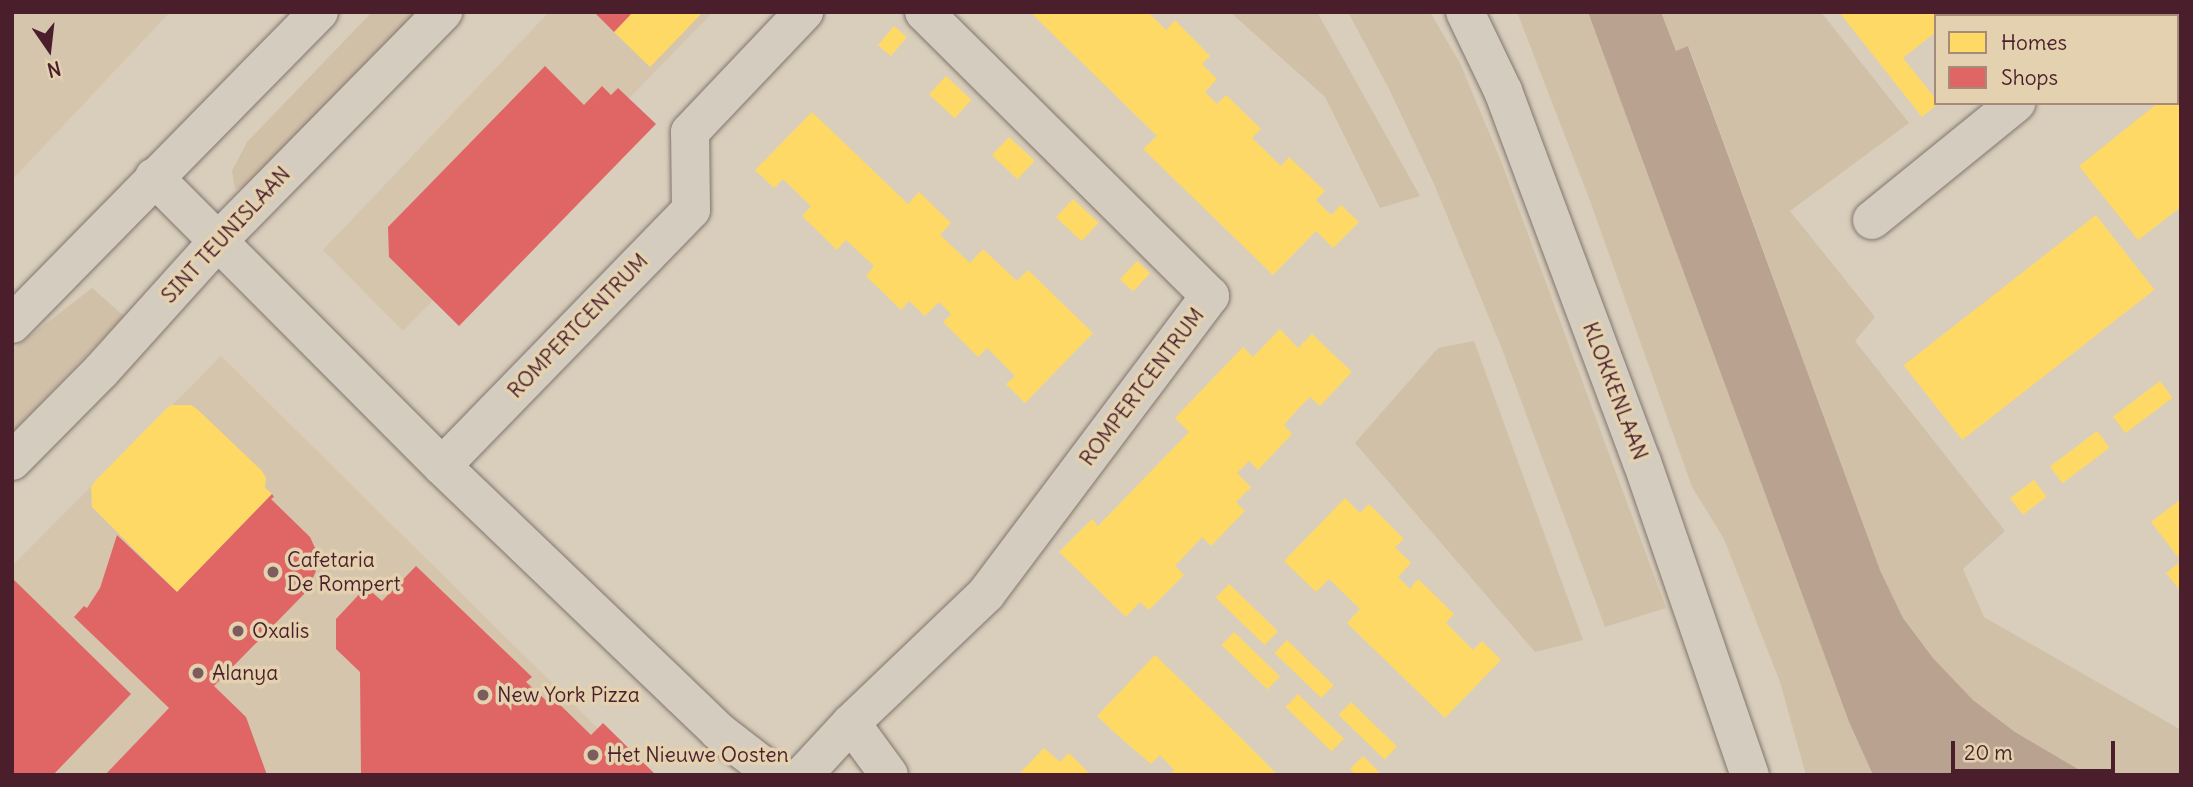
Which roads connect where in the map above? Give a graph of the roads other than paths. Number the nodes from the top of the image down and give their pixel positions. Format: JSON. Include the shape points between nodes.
{"nodes":[{"id":1,"x":319,"y":12,"type":"edge"},
{"id":2,"x":443,"y":12,"type":"edge"},
{"id":3,"x":804,"y":12,"type":"edge"},
{"id":4,"x":923,"y":12,"type":"edge"},
{"id":5,"x":1465,"y":12,"type":"edge"},
{"id":6,"x":2014,"y":105,"type":"edge"},
{"id":7,"x":154,"y":177,"type":"junction"},
{"id":8,"x":1872,"y":220,"type":"dead end"},
{"id":9,"x":219,"y":240,"type":"junction"},
{"id":10,"x":12,"y":324,"type":"edge"},
{"id":11,"x":12,"y":461,"type":"edge"},
{"id":12,"x":442,"y":466,"type":"junction"},
{"id":13,"x":851,"y":723,"type":"junction"},
{"id":14,"x":775,"y":775,"type":"edge"},
{"id":15,"x":803,"y":775,"type":"edge"},
{"id":16,"x":890,"y":775,"type":"edge"},
{"id":17,"x":1750,"y":775,"type":"edge"}],
"edges":[{"from":1,"to":7,"type":"street"},
{"from":2,"to":9,"type":"street","name":"SINT TEUNISLAAN"},
{"from":3,"to":12,"type":"street","name":"ROMPERTCENTRUM","via":[[690,132],[691,210]]},
{"from":4,"to":13,"type":"street","name":"ROMPERTCENTRUM","via":[[1210,296],[986,594]]},
{"from":5,"to":17,"type":"street","name":"KLOKKENLAAN","via":[[1499,80],[1633,437]]},
{"from":6,"to":8,"type":"street"},
{"from":7,"to":9,"type":"street"},
{"from":7,"to":10,"type":"street"},
{"from":9,"to":11,"type":"street","name":"SINT TEUNISLAAN"},
{"from":9,"to":12,"type":"street"},
{"from":12,"to":14,"type":"street","via":[[718,731]]},
{"from":13,"to":15,"type":"street","name":"ROMPERTCENTRUM"},
{"from":13,"to":16,"type":"street"}]}
